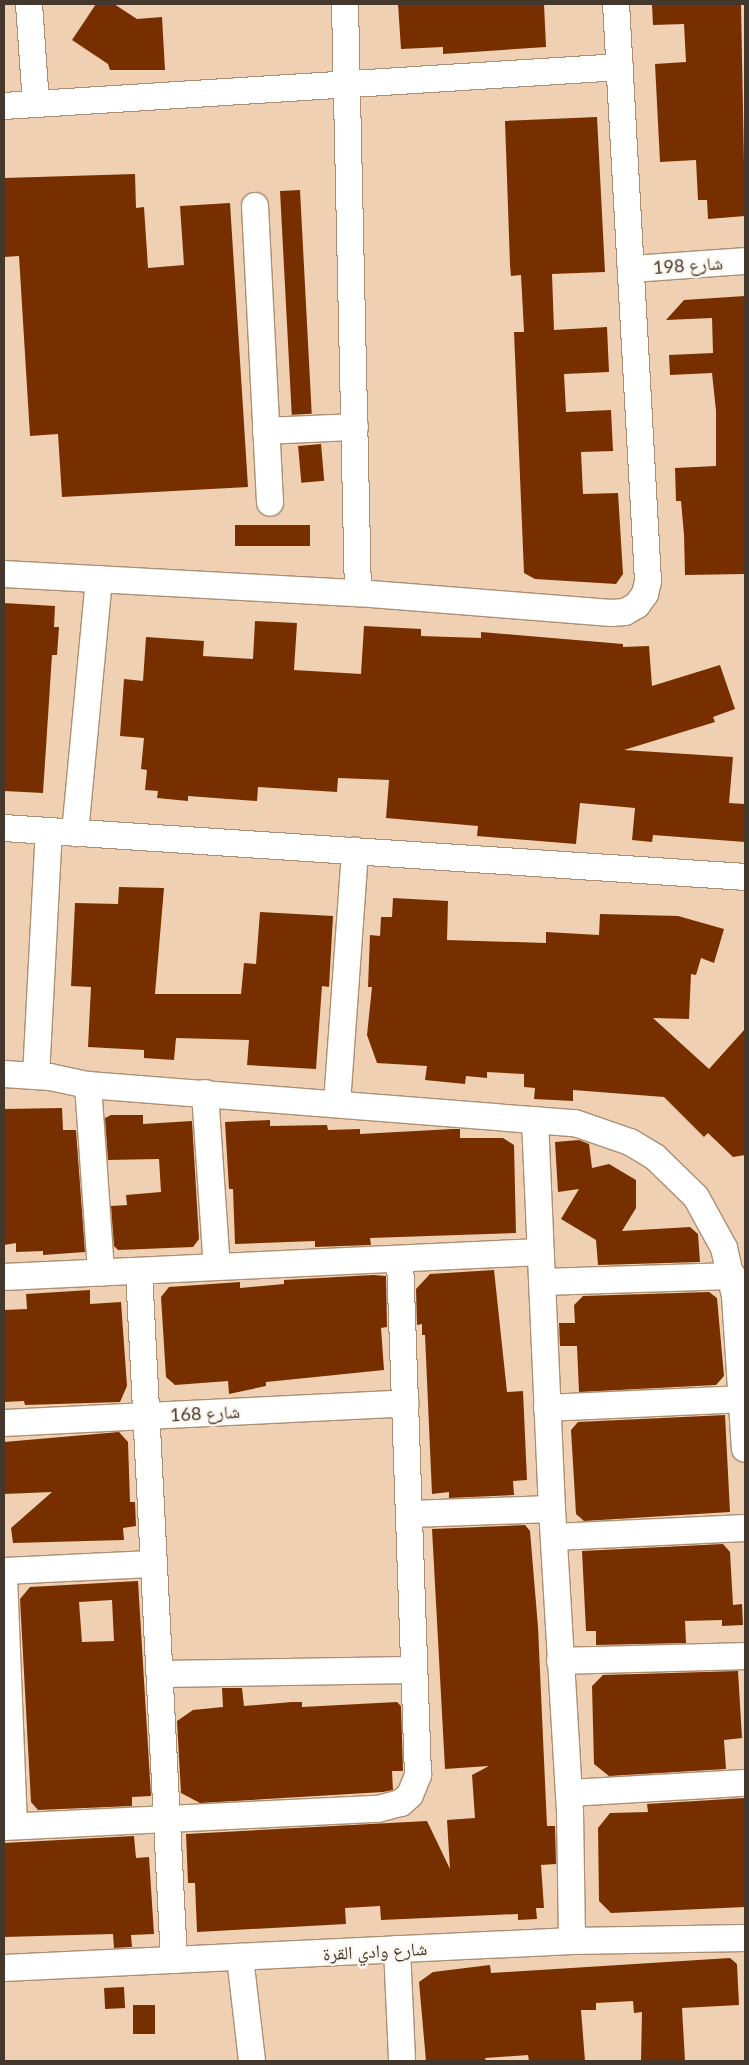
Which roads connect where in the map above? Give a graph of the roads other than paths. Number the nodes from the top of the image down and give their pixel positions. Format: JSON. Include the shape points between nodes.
{"nodes":[{"id":1,"x":29,"y":4,"type":"edge"},
{"id":2,"x":345,"y":4,"type":"edge"},
{"id":3,"x":616,"y":4,"type":"edge"},
{"id":4,"x":620,"y":68,"type":"junction"},
{"id":5,"x":347,"y":85,"type":"junction"},
{"id":6,"x":36,"y":104,"type":"junction"},
{"id":7,"x":4,"y":106,"type":"edge"},
{"id":8,"x":256,"y":206,"type":"dead end"},
{"id":9,"x":745,"y":261,"type":"edge"},
{"id":10,"x":631,"y":269,"type":"junction"},
{"id":11,"x":354,"y":427,"type":"junction"},
{"id":12,"x":266,"y":431,"type":"junction"},
{"id":13,"x":270,"y":503,"type":"dead end"},
{"id":14,"x":4,"y":574,"type":"edge"},
{"id":15,"x":99,"y":579,"type":"junction"},
{"id":16,"x":358,"y":593,"type":"junction"},
{"id":17,"x":4,"y":828,"type":"edge"},
{"id":18,"x":49,"y":831,"type":"junction"},
{"id":19,"x":75,"y":833,"type":"junction"},
{"id":20,"x":355,"y":851,"type":"junction"},
{"id":21,"x":745,"y":878,"type":"edge"},
{"id":22,"x":4,"y":1074,"type":"edge"},
{"id":23,"x":36,"y":1076,"type":"junction"},
{"id":24,"x":88,"y":1085,"type":"junction"},
{"id":25,"x":204,"y":1093,"type":"junction"},
{"id":26,"x":337,"y":1103,"type":"junction"},
{"id":27,"x":535,"y":1120,"type":"junction"},
{"id":28,"x":540,"y":1252,"type":"junction"},
{"id":29,"x":400,"y":1259,"type":"junction"},
{"id":30,"x":218,"y":1267,"type":"junction"},
{"id":31,"x":140,"y":1271,"type":"junction"},
{"id":32,"x":101,"y":1272,"type":"junction"},
{"id":33,"x":732,"y":1276,"type":"junction"},
{"id":34,"x":4,"y":1277,"type":"edge"},
{"id":35,"x":542,"y":1282,"type":"junction"},
{"id":36,"x":742,"y":1399,"type":"junction"},
{"id":37,"x":406,"y":1403,"type":"junction"},
{"id":38,"x":547,"y":1408,"type":"junction"},
{"id":39,"x":147,"y":1416,"type":"junction"},
{"id":40,"x":4,"y":1423,"type":"edge"},
{"id":41,"x":745,"y":1449,"type":"edge"},
{"id":42,"x":552,"y":1509,"type":"junction"},
{"id":43,"x":410,"y":1514,"type":"junction"},
{"id":44,"x":745,"y":1528,"type":"edge"},
{"id":45,"x":554,"y":1537,"type":"junction"},
{"id":46,"x":154,"y":1564,"type":"junction"},
{"id":47,"x":4,"y":1571,"type":"edge"},
{"id":48,"x":4,"y":1577,"type":"edge"},
{"id":49,"x":745,"y":1656,"type":"edge"},
{"id":50,"x":560,"y":1661,"type":"junction"},
{"id":51,"x":414,"y":1670,"type":"junction"},
{"id":52,"x":160,"y":1674,"type":"junction"},
{"id":53,"x":6,"y":1704,"type":"edge"},
{"id":54,"x":745,"y":1783,"type":"edge"},
{"id":55,"x":569,"y":1793,"type":"junction"},
{"id":56,"x":167,"y":1821,"type":"junction"},
{"id":57,"x":9,"y":1826,"type":"edge"},
{"id":58,"x":745,"y":1938,"type":"edge"},
{"id":59,"x":572,"y":1941,"type":"junction"},
{"id":60,"x":396,"y":1949,"type":"junction"},
{"id":61,"x":240,"y":1957,"type":"junction"},
{"id":62,"x":174,"y":1960,"type":"junction"},
{"id":63,"x":4,"y":1968,"type":"edge"},
{"id":64,"x":252,"y":2061,"type":"edge"},
{"id":65,"x":402,"y":2061,"type":"edge"}],
"edges":[{"from":1,"to":6,"type":"street"},
{"from":2,"to":5,"type":"street"},
{"from":3,"to":4,"type":"street"},
{"from":4,"to":5,"type":"street"},
{"from":4,"to":10,"type":"street"},
{"from":5,"to":6,"type":"street"},
{"from":5,"to":11,"type":"street"},
{"from":6,"to":7,"type":"street"},
{"from":8,"to":12,"type":"street"},
{"from":9,"to":10,"type":"street","name":"شارع 198"},
{"from":10,"to":16,"type":"street","via":[[648,581],[645,594],[637,605],[625,612],[611,613]]},
{"from":11,"to":12,"type":"street"},
{"from":11,"to":16,"type":"street"},
{"from":12,"to":13,"type":"street"},
{"from":14,"to":15,"type":"street"},
{"from":15,"to":16,"type":"street"},
{"from":15,"to":19,"type":"street"},
{"from":17,"to":18,"type":"street"},
{"from":18,"to":19,"type":"street"},
{"from":18,"to":23,"type":"street"},
{"from":19,"to":20,"type":"street"},
{"from":20,"to":21,"type":"street"},
{"from":20,"to":26,"type":"street"},
{"from":22,"to":23,"type":"street"},
{"from":23,"to":24,"type":"street"},
{"from":24,"to":25,"type":"street"},
{"from":24,"to":32,"type":"street"},
{"from":25,"to":26,"type":"street"},
{"from":25,"to":30,"type":"street"},
{"from":26,"to":27,"type":"street"},
{"from":27,"to":28,"type":"street"},
{"from":27,"to":33,"type":"street","via":[[575,1123],[603,1130],[655,1157],[696,1197],[712,1222]]},
{"from":28,"to":29,"type":"street"},
{"from":28,"to":35,"type":"street"},
{"from":29,"to":30,"type":"street"},
{"from":29,"to":37,"type":"street"},
{"from":30,"to":31,"type":"street"},
{"from":31,"to":32,"type":"street"},
{"from":31,"to":39,"type":"street"},
{"from":32,"to":34,"type":"street"},
{"from":33,"to":35,"type":"street"},
{"from":33,"to":36,"type":"street"},
{"from":35,"to":38,"type":"street"},
{"from":36,"to":38,"type":"street"},
{"from":36,"to":41,"type":"street"},
{"from":37,"to":39,"type":"street","name":"شارع 168"},
{"from":37,"to":43,"type":"street"},
{"from":38,"to":42,"type":"street"},
{"from":39,"to":40,"type":"street","name":"شارع 168"},
{"from":39,"to":46,"type":"street"},
{"from":42,"to":43,"type":"street"},
{"from":42,"to":45,"type":"street"},
{"from":43,"to":51,"type":"street"},
{"from":44,"to":45,"type":"street"},
{"from":45,"to":50,"type":"street"},
{"from":46,"to":47,"type":"street"},
{"from":46,"to":52,"type":"street"},
{"from":48,"to":53,"type":"street"},
{"from":49,"to":50,"type":"street"},
{"from":50,"to":55,"type":"street"},
{"from":51,"to":52,"type":"street"},
{"from":51,"to":56,"type":"street","via":[[418,1775],[416,1785],[401,1803],[378,1809]]},
{"from":52,"to":56,"type":"street"},
{"from":53,"to":57,"type":"street"},
{"from":54,"to":55,"type":"street"},
{"from":55,"to":59,"type":"street"},
{"from":56,"to":57,"type":"street"},
{"from":56,"to":62,"type":"street"},
{"from":58,"to":59,"type":"street","name":"شارع وادي القرة"},
{"from":59,"to":60,"type":"street","name":"شارع وادي القرة"},
{"from":60,"to":61,"type":"street","name":"شارع وادي القرة"},
{"from":60,"to":65,"type":"street"},
{"from":61,"to":62,"type":"street","name":"شارع وادي القرة"},
{"from":61,"to":64,"type":"street"},
{"from":62,"to":63,"type":"street","name":"شارع وادي القرة"}]}
